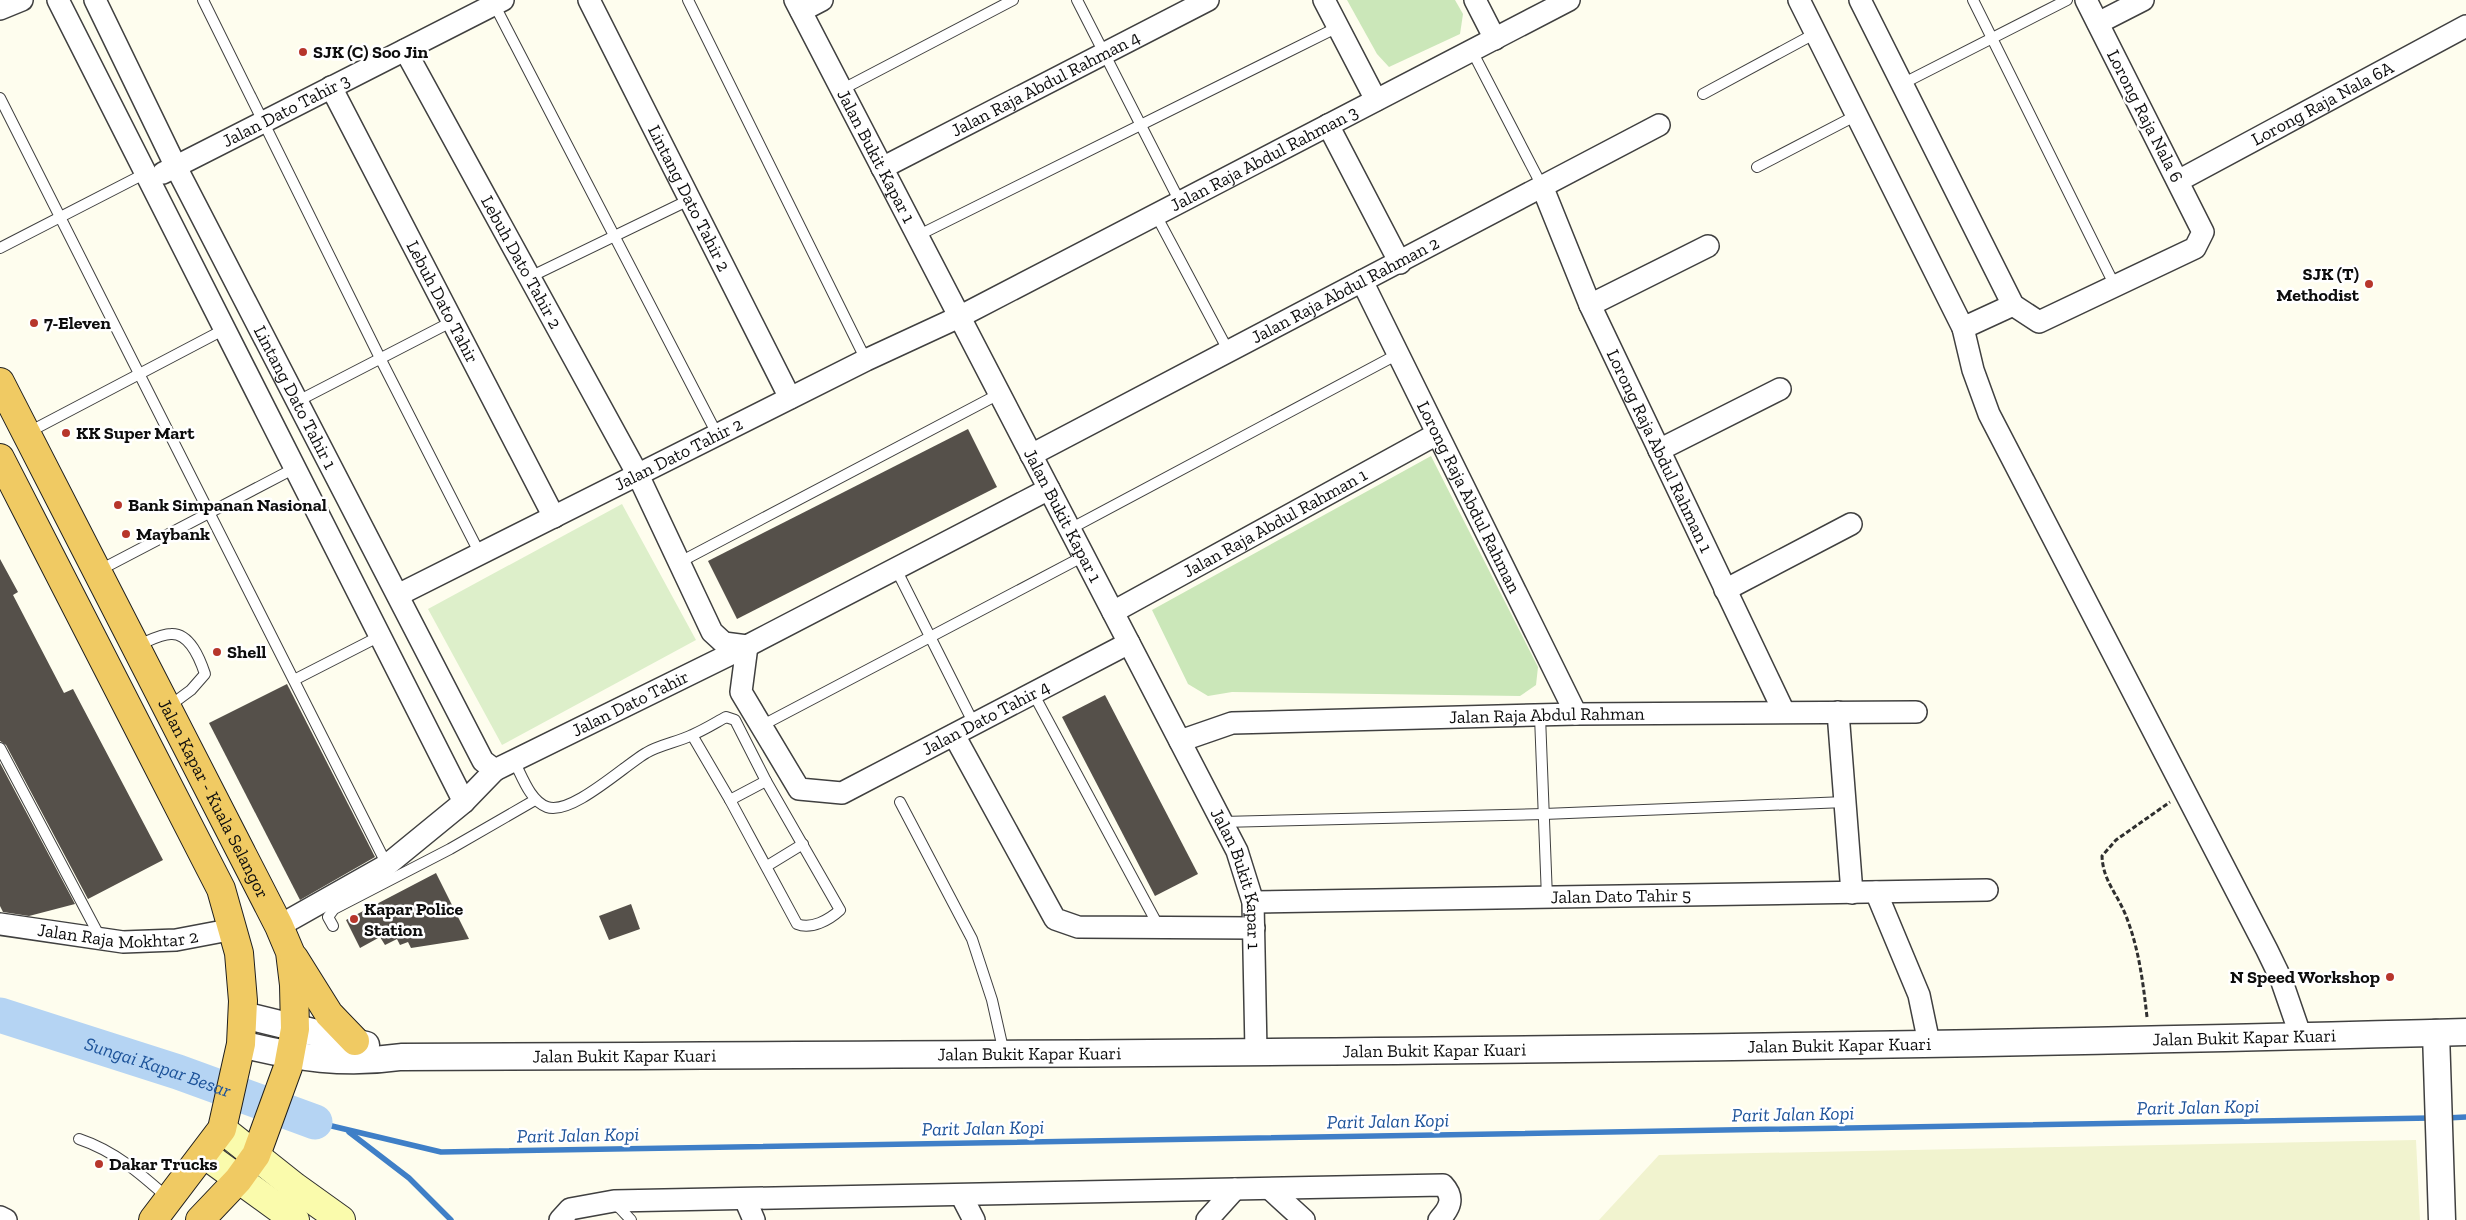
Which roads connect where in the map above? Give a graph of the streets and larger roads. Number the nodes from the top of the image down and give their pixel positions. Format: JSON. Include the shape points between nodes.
{"nodes":[{"id":1,"x":22,"y":0,"type":"edge"},
{"id":2,"x":58,"y":0,"type":"edge"},
{"id":3,"x":95,"y":0,"type":"edge"},
{"id":4,"x":589,"y":0,"type":"edge"},
{"id":5,"x":822,"y":0,"type":"edge"},
{"id":6,"x":1208,"y":0,"type":"edge"},
{"id":7,"x":1324,"y":0,"type":"edge"},
{"id":8,"x":1475,"y":0,"type":"edge"},
{"id":9,"x":1569,"y":0,"type":"edge"},
{"id":10,"x":1799,"y":0,"type":"edge"},
{"id":11,"x":1860,"y":0,"type":"edge"},
{"id":12,"x":2086,"y":0,"type":"edge"},
{"id":13,"x":2143,"y":0,"type":"edge"},
{"id":14,"x":498,"y":2,"type":"edge"},
{"id":15,"x":798,"y":6,"type":"edge"},
{"id":16,"x":0,"y":10,"type":"edge"},
{"id":17,"x":2098,"y":23,"type":"junction"},
{"id":18,"x":2466,"y":26,"type":"edge"},
{"id":19,"x":1495,"y":38,"type":"junction"},
{"id":20,"x":405,"y":50,"type":"junction"},
{"id":21,"x":331,"y":87,"type":"junction"},
{"id":22,"x":1376,"y":100,"type":"junction"},
{"id":23,"x":1328,"y":125,"type":"junction"},
{"id":24,"x":1659,"y":125,"type":"dead end"},
{"id":25,"x":176,"y":167,"type":"junction"},
{"id":26,"x":882,"y":168,"type":"junction"},
{"id":27,"x":148,"y":177,"type":"junction"},
{"id":28,"x":2178,"y":181,"type":"junction"},
{"id":29,"x":1542,"y":186,"type":"junction"},
{"id":30,"x":1708,"y":246,"type":"dead end"},
{"id":31,"x":1400,"y":263,"type":"junction"},
{"id":32,"x":1362,"y":281,"type":"junction"},
{"id":33,"x":1590,"y":305,"type":"junction"},
{"id":34,"x":2013,"y":305,"type":"junction"},
{"id":35,"x":959,"y":317,"type":"junction"},
{"id":36,"x":1963,"y":328,"type":"junction"},
{"id":37,"x":0,"y":382,"type":"edge"},
{"id":38,"x":1780,"y":390,"type":"dead end"},
{"id":39,"x":790,"y":398,"type":"junction"},
{"id":40,"x":1437,"y":434,"type":"junction"},
{"id":41,"x":1658,"y":450,"type":"junction"},
{"id":42,"x":1031,"y":455,"type":"junction"},
{"id":43,"x":0,"y":460,"type":"edge"},
{"id":44,"x":638,"y":474,"type":"junction"},
{"id":45,"x":1049,"y":489,"type":"junction"},
{"id":46,"x":554,"y":517,"type":"junction"},
{"id":47,"x":1851,"y":524,"type":"dead end"},
{"id":48,"x":1725,"y":590,"type":"junction"},
{"id":49,"x":398,"y":595,"type":"junction"},
{"id":50,"x":1113,"y":612,"type":"junction"},
{"id":51,"x":1129,"y":643,"type":"junction"},
{"id":52,"x":747,"y":646,"type":"junction"},
{"id":53,"x":1784,"y":712,"type":"junction"},
{"id":54,"x":1838,"y":712,"type":"junction"},
{"id":55,"x":1916,"y":712,"type":"dead end"},
{"id":56,"x":1576,"y":714,"type":"junction"},
{"id":57,"x":954,"y":734,"type":"junction"},
{"id":58,"x":1180,"y":741,"type":"junction"},
{"id":59,"x":505,"y":766,"type":"junction"},
{"id":60,"x":464,"y":802,"type":"junction"},
{"id":61,"x":1987,"y":890,"type":"dead end"},
{"id":62,"x":1876,"y":892,"type":"junction"},
{"id":63,"x":1852,"y":893,"type":"junction"},
{"id":64,"x":1253,"y":902,"type":"junction"},
{"id":65,"x":0,"y":924,"type":"edge"},
{"id":66,"x":279,"y":926,"type":"junction"},
{"id":67,"x":1254,"y":928,"type":"junction"},
{"id":68,"x":234,"y":929,"type":"junction"},
{"id":69,"x":290,"y":952,"type":"junction"},
{"id":70,"x":243,"y":1015,"type":"junction"},
{"id":71,"x":295,"y":1029,"type":"junction"},
{"id":72,"x":2466,"y":1032,"type":"edge"},
{"id":73,"x":2436,"y":1033,"type":"junction"},
{"id":74,"x":2302,"y":1037,"type":"junction"},
{"id":75,"x":355,"y":1041,"type":"junction"},
{"id":76,"x":1929,"y":1043,"type":"junction"},
{"id":77,"x":241,"y":1049,"type":"junction"},
{"id":78,"x":1256,"y":1052,"type":"junction"},
{"id":79,"x":401,"y":1057,"type":"junction"},
{"id":80,"x":289,"y":1062,"type":"junction"},
{"id":81,"x":223,"y":1124,"type":"junction"},
{"id":82,"x":260,"y":1146,"type":"junction"},
{"id":83,"x":204,"y":1154,"type":"junction"},
{"id":84,"x":238,"y":1180,"type":"junction"},
{"id":85,"x":1270,"y":1189,"type":"junction"},
{"id":86,"x":1235,"y":1190,"type":"junction"},
{"id":87,"x":961,"y":1195,"type":"junction"},
{"id":88,"x":745,"y":1199,"type":"junction"},
{"id":89,"x":0,"y":1217,"type":"edge"},
{"id":90,"x":6,"y":1220,"type":"edge"},
{"id":91,"x":152,"y":1220,"type":"edge"},
{"id":92,"x":200,"y":1220,"type":"edge"},
{"id":93,"x":294,"y":1220,"type":"edge"},
{"id":94,"x":341,"y":1220,"type":"edge"},
{"id":95,"x":560,"y":1220,"type":"edge"},
{"id":96,"x":754,"y":1220,"type":"edge"},
{"id":97,"x":974,"y":1220,"type":"edge"},
{"id":98,"x":1207,"y":1220,"type":"edge"},
{"id":99,"x":1304,"y":1220,"type":"edge"},
{"id":100,"x":1439,"y":1220,"type":"edge"},
{"id":101,"x":2442,"y":1220,"type":"edge"}],
"edges":[{"from":1,"to":16,"type":"street"},
{"from":2,"to":27,"type":"street"},
{"from":3,"to":25,"type":"street","name":"Lintang Dato Tahir 1"},
{"from":4,"to":39,"type":"street","name":"Lintang Dato Tahir 2"},
{"from":5,"to":15,"type":"street"},
{"from":6,"to":26,"type":"street","name":"Jalan Raja Abdul Rahman 4"},
{"from":7,"to":22,"type":"street"},
{"from":8,"to":19,"type":"street"},
{"from":9,"to":19,"type":"street","name":"Jalan Raja Abdul Rahman 3"},
{"from":10,"to":36,"type":"street"},
{"from":11,"to":34,"type":"street"},
{"from":12,"to":17,"type":"street","name":"Lorong Raja Nala 6"},
{"from":13,"to":17,"type":"street"},
{"from":14,"to":20,"type":"street","name":"Jalan Dato Tahir 3"},
{"from":15,"to":26,"type":"street","name":"Jalan Bukit Kapar 1"},
{"from":17,"to":28,"type":"street","name":"Lorong Raja Nala 6"},
{"from":18,"to":28,"type":"street","name":"Lorong Raja Nala 6A"},
{"from":19,"to":22,"type":"street","name":"Jalan Raja Abdul Rahman 3"},
{"from":20,"to":21,"type":"street","name":"Jalan Dato Tahir 3"},
{"from":20,"to":44,"type":"street","name":"Lebuh Dato Tahir 2"},
{"from":21,"to":25,"type":"street","name":"Jalan Dato Tahir 3"},
{"from":21,"to":46,"type":"street","name":"Lebuh Dato Tahir"},
{"from":22,"to":23,"type":"street","name":"Jalan Raja Abdul Rahman 3"},
{"from":23,"to":31,"type":"street"},
{"from":23,"to":35,"type":"street","name":"Jalan Raja Abdul Rahman 3"},
{"from":24,"to":29,"type":"street","name":"Jalan Raja Abdul Rahman 2"},
{"from":25,"to":27,"type":"street","name":"Jalan Dato Tahir 3"},
{"from":25,"to":49,"type":"street","name":"Lintang Dato Tahir 1"},
{"from":26,"to":35,"type":"street","name":"Jalan Bukit Kapar 1"},
{"from":27,"to":60,"type":"street"},
{"from":28,"to":34,"type":"street","name":"Lorong Raja Nala 6","via":[[2203,232],[2195,248],[2039,322]]},
{"from":29,"to":31,"type":"street","name":"Jalan Raja Abdul Rahman 2"},
{"from":29,"to":33,"type":"street","name":"Lorong Raja Abdul Rahman 1"},
{"from":30,"to":33,"type":"street"},
{"from":31,"to":32,"type":"street","name":"Jalan Raja Abdul Rahman 2"},
{"from":32,"to":40,"type":"street","name":"Lorong Raja Abdul Rahman"},
{"from":32,"to":42,"type":"street","name":"Jalan Raja Abdul Rahman 2"},
{"from":33,"to":41,"type":"street","name":"Lorong Raja Abdul Rahman 1"},
{"from":34,"to":36,"type":"street"},
{"from":35,"to":39,"type":"street","name":"Jalan Dato Tahir 2"},
{"from":35,"to":42,"type":"street","name":"Jalan Bukit Kapar 1"},
{"from":36,"to":74,"type":"street","via":[[1973,370],[1989,414],[2281,979]]},
{"from":37,"to":66,"type":"highway","name":"Jalan Kapar - Kuala Selangor"},
{"from":38,"to":41,"type":"street"},
{"from":39,"to":44,"type":"street","name":"Jalan Dato Tahir 2"},
{"from":40,"to":50,"type":"street","name":"Jalan Raja Abdul Rahman 1"},
{"from":40,"to":56,"type":"street","name":"Lorong Raja Abdul Rahman"},
{"from":41,"to":48,"type":"street","name":"Lorong Raja Abdul Rahman 1"},
{"from":42,"to":45,"type":"street","name":"Jalan Bukit Kapar 1"},
{"from":43,"to":68,"type":"highway","name":"Jalan Kapar - Kuala Selangor","via":[[221,889]]},
{"from":44,"to":46,"type":"street","name":"Jalan Dato Tahir 2"},
{"from":44,"to":52,"type":"street","name":"Lebuh Dato Tahir 2","via":[[712,632],[724,643]]},
{"from":45,"to":50,"type":"street","name":"Jalan Bukit Kapar 1"},
{"from":45,"to":52,"type":"street","name":"Jalan Dato Tahir"},
{"from":46,"to":49,"type":"street","name":"Jalan Dato Tahir 2"},
{"from":47,"to":48,"type":"street"},
{"from":48,"to":53,"type":"street","name":"Lorong Raja Abdul Rahman 1"},
{"from":49,"to":59,"type":"street","name":"Lintang Dato Tahir 1","via":[[483,761]]},
{"from":50,"to":51,"type":"street","name":"Jalan Bukit Kapar 1"},
{"from":51,"to":57,"type":"street","name":"Jalan Dato Tahir 4"},
{"from":51,"to":58,"type":"street","name":"Jalan Bukit Kapar 1"},
{"from":52,"to":57,"type":"street","name":"Jalan Dato Tahir 4","via":[[740,692],[799,789],[842,794]]},
{"from":52,"to":59,"type":"street","name":"Jalan Dato Tahir"},
{"from":53,"to":54,"type":"street","name":"Jalan Raja Abdul Rahman"},
{"from":53,"to":56,"type":"street","name":"Jalan Raja Abdul Rahman"},
{"from":54,"to":55,"type":"street","name":"Jalan Raja Abdul Rahman"},
{"from":54,"to":63,"type":"street"},
{"from":56,"to":58,"type":"street","name":"Jalan Raja Abdul Rahman","via":[[1232,723]]},
{"from":57,"to":67,"type":"street","via":[[1055,919],[1078,928]]},
{"from":58,"to":64,"type":"street","name":"Jalan Bukit Kapar 1","via":[[1237,851]]},
{"from":59,"to":60,"type":"street","name":"Jalan Dato Tahir"},
{"from":60,"to":66,"type":"street","name":"Jalan Dato Tahir","via":[[388,865]]},
{"from":61,"to":62,"type":"street","name":"Jalan Dato Tahir 5"},
{"from":62,"to":63,"type":"street","name":"Jalan Dato Tahir 5"},
{"from":62,"to":76,"type":"street","via":[[1918,995]]},
{"from":63,"to":64,"type":"street","name":"Jalan Dato Tahir 5"},
{"from":64,"to":67,"type":"street","name":"Jalan Bukit Kapar 1"},
{"from":65,"to":68,"type":"street","name":"Jalan Raja Mokhtar 2","via":[[122,942],[176,940]]},
{"from":66,"to":69,"type":"highway","name":"Jalan Kapar - Kuala Selangor"},
{"from":67,"to":78,"type":"street","name":"Jalan Bukit Kapar 1"},
{"from":68,"to":70,"type":"highway","name":"Jalan Kapar - Kuala Selangor"},
{"from":69,"to":71,"type":"highway","name":"Jalan Kapar - Kuala Selangor"},
{"from":69,"to":75,"type":"highway","via":[[329,1014]]},
{"from":70,"to":71,"type":"street","name":"Jalan Bukit Kapar Kuari"},
{"from":70,"to":77,"type":"highway","name":"Jalan Kapar - Kuala Selangor"},
{"from":71,"to":75,"type":"street","name":"Jalan Bukit Kapar Kuari"},
{"from":71,"to":80,"type":"highway","name":"Jalan Kapar - Kuala Selangor"},
{"from":72,"to":73,"type":"street","name":"Jalan Bukit Kapar Kuari"},
{"from":73,"to":74,"type":"street","name":"Jalan Bukit Kapar Kuari"},
{"from":73,"to":101,"type":"street"},
{"from":74,"to":76,"type":"street","name":"Jalan Bukit Kapar Kuari"},
{"from":75,"to":79,"type":"street","name":"Jalan Bukit Kapar Kuari"},
{"from":76,"to":78,"type":"street","name":"Jalan Bukit Kapar Kuari"},
{"from":77,"to":80,"type":"street","name":"Jalan Bukit Kapar Kuari"},
{"from":77,"to":81,"type":"highway","name":"Jalan Kapar - Kuala Selangor"},
{"from":78,"to":79,"type":"street","name":"Jalan Bukit Kapar Kuari"},
{"from":79,"to":80,"type":"street","name":"Jalan Bukit Kapar Kuari","via":[[374,1061]]},
{"from":80,"to":82,"type":"highway","name":"Jalan Kapar - Kuala Selangor"},
{"from":81,"to":82,"type":"main road"},
{"from":81,"to":83,"type":"highway","name":"Jalan Kapar - Kuala Selangor"},
{"from":82,"to":84,"type":"highway","name":"Jalan Kapar - Kuala Selangor"},
{"from":82,"to":94,"type":"main road"},
{"from":83,"to":84,"type":"main road"},
{"from":83,"to":91,"type":"highway","name":"Jalan Kapar - Kuala Selangor"},
{"from":84,"to":92,"type":"highway","name":"Jalan Kapar - Kuala Selangor"},
{"from":84,"to":93,"type":"main road"},
{"from":85,"to":86,"type":"street"},
{"from":85,"to":99,"type":"street"},
{"from":85,"to":100,"type":"street","via":[[1443,1185],[1449,1191],[1451,1201],[1449,1210]]},
{"from":86,"to":87,"type":"street"},
{"from":86,"to":98,"type":"street"},
{"from":87,"to":88,"type":"street"},
{"from":87,"to":97,"type":"street"},
{"from":88,"to":95,"type":"street","via":[[614,1201],[570,1209]]},
{"from":88,"to":96,"type":"street"},
{"from":89,"to":90,"type":"street"}]}
